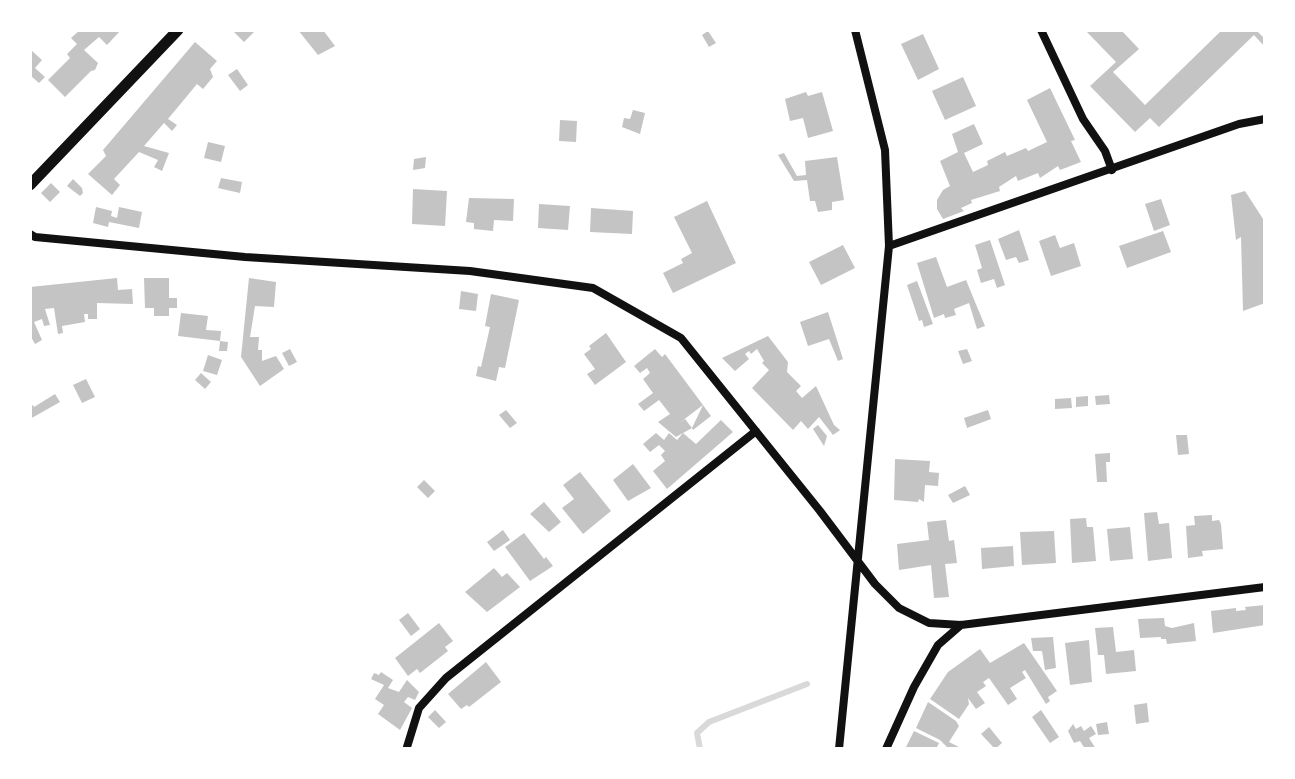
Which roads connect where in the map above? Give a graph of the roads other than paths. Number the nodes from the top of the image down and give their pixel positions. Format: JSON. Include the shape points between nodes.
{"nodes":[{"id":1,"x":178,"y":30,"type":"edge"},
{"id":2,"x":855,"y":30,"type":"edge"},
{"id":3,"x":1041,"y":30,"type":"edge"},
{"id":4,"x":1265,"y":119,"type":"edge"},
{"id":5,"x":1112,"y":170,"type":"junction"},
{"id":6,"x":32,"y":178,"type":"edge"},
{"id":7,"x":30,"y":234,"type":"edge"},
{"id":8,"x":889,"y":246,"type":"junction"},
{"id":9,"x":756,"y":431,"type":"junction"},
{"id":10,"x":858,"y":559,"type":"junction"},
{"id":11,"x":1265,"y":587,"type":"edge"},
{"id":12,"x":961,"y":625,"type":"junction"},
{"id":13,"x":407,"y":747,"type":"dead end"},
{"id":14,"x":839,"y":749,"type":"edge"},
{"id":15,"x":886,"y":749,"type":"edge"}],
"edges":[{"from":1,"to":6,"type":"main road"},
{"from":2,"to":8,"type":"street","via":[[885,150]]},
{"from":3,"to":5,"type":"street"},
{"from":4,"to":5,"type":"street"},
{"from":5,"to":8,"type":"street"},
{"from":7,"to":9,"type":"street","via":[[245,257],[470,271],[593,288],[681,338]]},
{"from":8,"to":10,"type":"street"},
{"from":9,"to":10,"type":"street"},
{"from":9,"to":13,"type":"street","via":[[446,678],[419,708]]},
{"from":10,"to":12,"type":"street","via":[[899,608],[929,623]]},
{"from":10,"to":14,"type":"street"},
{"from":11,"to":12,"type":"street"},
{"from":12,"to":15,"type":"street","via":[[938,645]]}]}
